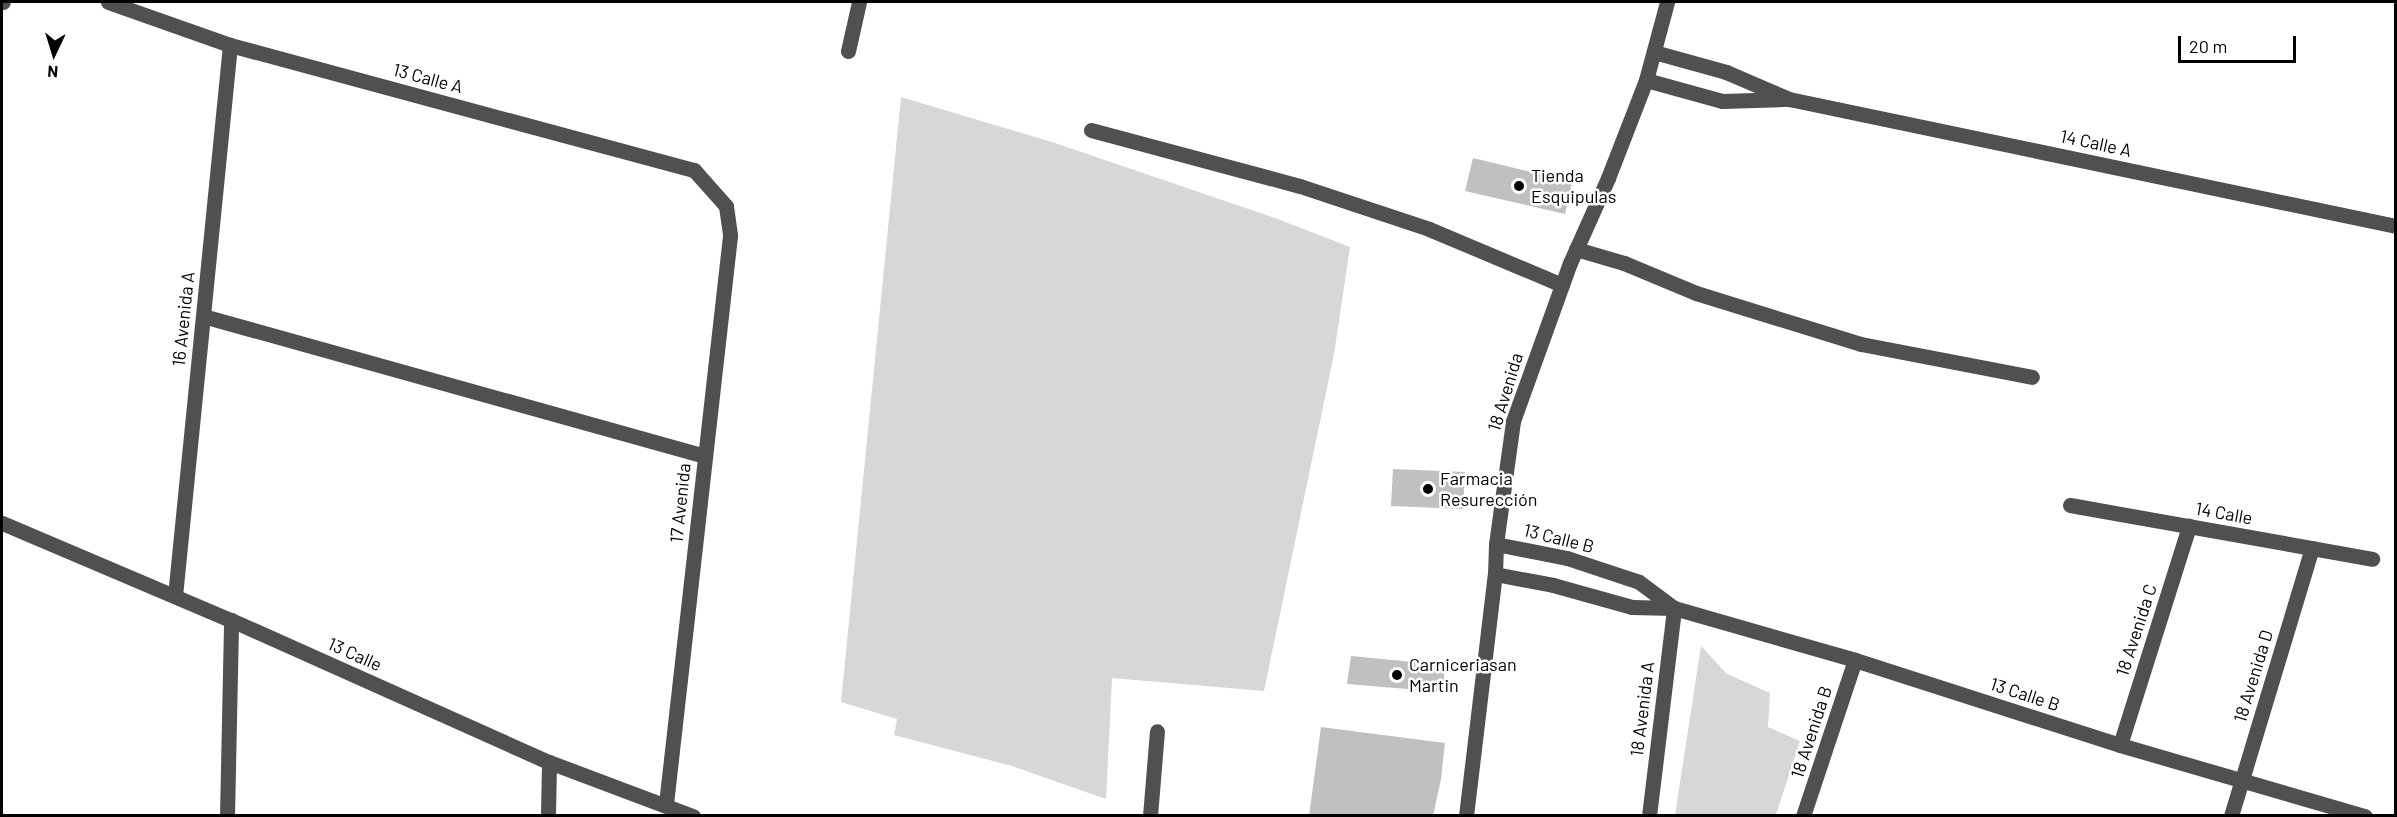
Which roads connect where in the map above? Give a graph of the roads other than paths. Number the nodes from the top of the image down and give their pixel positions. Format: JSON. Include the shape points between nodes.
{"nodes":[{"id":1,"x":108,"y":2,"type":"edge"},
{"id":2,"x":859,"y":2,"type":"edge"},
{"id":3,"x":1667,"y":2,"type":"edge"},
{"id":4,"x":230,"y":45,"type":"junction"},
{"id":5,"x":848,"y":51,"type":"dead end"},
{"id":6,"x":1654,"y":52,"type":"junction"},
{"id":7,"x":1646,"y":80,"type":"junction"},
{"id":8,"x":1789,"y":99,"type":"junction"},
{"id":9,"x":1091,"y":130,"type":"dead end"},
{"id":10,"x":726,"y":206,"type":"joint"},
{"id":11,"x":2396,"y":226,"type":"edge"},
{"id":12,"x":1576,"y":249,"type":"junction"},
{"id":13,"x":1562,"y":285,"type":"junction"},
{"id":14,"x":203,"y":316,"type":"junction"},
{"id":15,"x":2032,"y":377,"type":"dead end"},
{"id":16,"x":705,"y":456,"type":"junction"},
{"id":17,"x":2070,"y":505,"type":"dead end"},
{"id":18,"x":2,"y":523,"type":"edge"},
{"id":19,"x":2189,"y":526,"type":"junction"},
{"id":20,"x":1496,"y":544,"type":"junction"},
{"id":21,"x":2312,"y":548,"type":"junction"},
{"id":22,"x":2372,"y":559,"type":"dead end"},
{"id":23,"x":1495,"y":574,"type":"junction"},
{"id":24,"x":175,"y":596,"type":"junction"},
{"id":25,"x":1674,"y":608,"type":"junction"},
{"id":26,"x":231,"y":620,"type":"junction"},
{"id":27,"x":1855,"y":660,"type":"junction"},
{"id":28,"x":1157,"y":731,"type":"dead end"},
{"id":29,"x":2120,"y":745,"type":"junction"},
{"id":30,"x":549,"y":762,"type":"junction"},
{"id":31,"x":2242,"y":781,"type":"junction"},
{"id":32,"x":666,"y":804,"type":"junction"},
{"id":33,"x":227,"y":816,"type":"edge"},
{"id":34,"x":548,"y":816,"type":"edge"},
{"id":35,"x":693,"y":816,"type":"edge"},
{"id":36,"x":1150,"y":816,"type":"edge"},
{"id":37,"x":1466,"y":816,"type":"edge"},
{"id":38,"x":1649,"y":816,"type":"edge"},
{"id":39,"x":1803,"y":816,"type":"edge"},
{"id":40,"x":2231,"y":816,"type":"edge"},
{"id":41,"x":2365,"y":816,"type":"edge"}],
"edges":[{"from":1,"to":4,"type":"street","name":"13 Calle A"},
{"from":2,"to":5,"type":"street"},
{"from":3,"to":6,"type":"street","name":"18 Avenida"},
{"from":4,"to":10,"type":"street","name":"13 Calle A","via":[[694,170]]},
{"from":4,"to":14,"type":"street","name":"16 Avenida A"},
{"from":6,"to":7,"type":"street","name":"18 Avenida"},
{"from":6,"to":8,"type":"street","name":"14 Calle A","via":[[1726,72]]},
{"from":7,"to":8,"type":"street","name":"14 Calle A","via":[[1722,101]]},
{"from":7,"to":12,"type":"street","name":"18 Avenida"},
{"from":8,"to":11,"type":"street","name":"14 Calle A"},
{"from":9,"to":13,"type":"street","via":[[1300,186],[1429,229]]},
{"from":10,"to":16,"type":"street","name":"17 Avenida","via":[[730,236]]},
{"from":12,"to":13,"type":"street","name":"18 Avenida"},
{"from":12,"to":15,"type":"street","via":[[1624,263],[1696,293],[1861,344]]},
{"from":13,"to":20,"type":"street","name":"18 Avenida","via":[[1513,421]]},
{"from":14,"to":16,"type":"street"},
{"from":14,"to":24,"type":"street","name":"16 Avenida A"},
{"from":16,"to":32,"type":"street","name":"17 Avenida"},
{"from":17,"to":19,"type":"street","name":"14 Calle"},
{"from":18,"to":24,"type":"street","name":"13 Calle"},
{"from":19,"to":21,"type":"street","name":"14 Calle"},
{"from":19,"to":29,"type":"street","name":"18 Avenida C"},
{"from":20,"to":23,"type":"street","name":"18 Avenida"},
{"from":20,"to":25,"type":"street","name":"13 Calle B","via":[[1567,558],[1639,582]]},
{"from":21,"to":22,"type":"street","name":"14 Calle"},
{"from":21,"to":31,"type":"street","name":"18 Avenida D"},
{"from":23,"to":25,"type":"street","name":"13 Calle B","via":[[1632,607]]},
{"from":23,"to":37,"type":"street","name":"18 Avenida"},
{"from":24,"to":26,"type":"street","name":"13 Calle"},
{"from":25,"to":27,"type":"street","name":"13 Calle B"},
{"from":25,"to":38,"type":"street","name":"18 Avenida A"},
{"from":26,"to":30,"type":"street","name":"13 Calle"},
{"from":26,"to":33,"type":"street"},
{"from":27,"to":29,"type":"street","name":"13 Calle B"},
{"from":27,"to":39,"type":"street","name":"18 Avenida B"},
{"from":28,"to":36,"type":"street"},
{"from":29,"to":31,"type":"street","name":"13 Calle B"},
{"from":30,"to":32,"type":"street","name":"13 Calle"},
{"from":30,"to":34,"type":"street"},
{"from":31,"to":40,"type":"street","name":"18 Avenida D"},
{"from":31,"to":41,"type":"street","name":"13 Calle B"},
{"from":32,"to":35,"type":"street","name":"13 Calle"}]}
